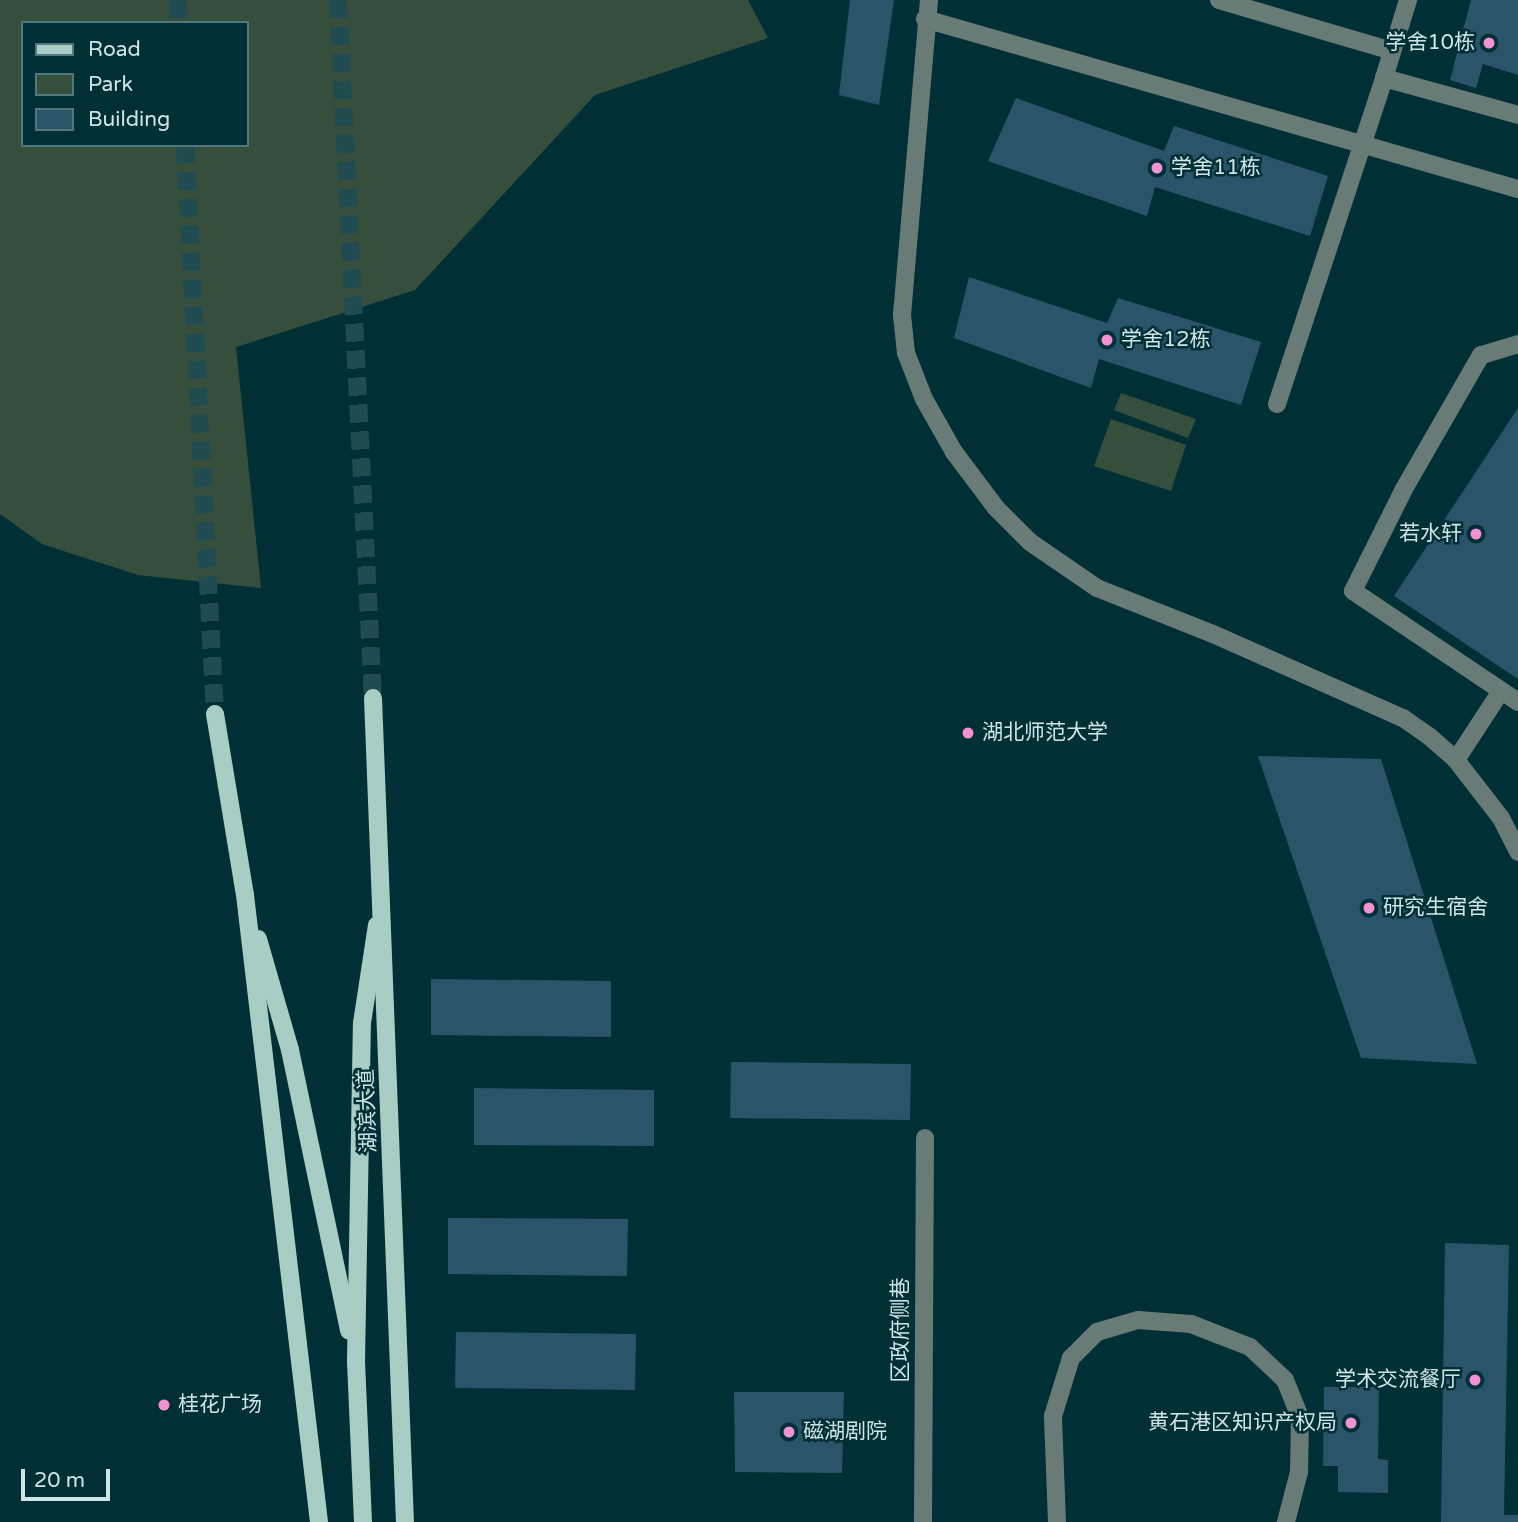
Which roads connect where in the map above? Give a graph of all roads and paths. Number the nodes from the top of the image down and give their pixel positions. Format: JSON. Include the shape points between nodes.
{"nodes":[{"id":1,"x":929,"y":0,"type":"edge"},
{"id":2,"x":1219,"y":0,"type":"edge"},
{"id":3,"x":1408,"y":0,"type":"edge"},
{"id":4,"x":925,"y":19,"type":"junction"},
{"id":5,"x":1392,"y":51,"type":"junction"},
{"id":6,"x":1384,"y":78,"type":"junction"},
{"id":7,"x":1518,"y":115,"type":"edge"},
{"id":8,"x":1362,"y":142,"type":"junction"},
{"id":9,"x":1518,"y":189,"type":"edge"},
{"id":10,"x":1518,"y":344,"type":"edge"},
{"id":11,"x":1277,"y":404,"type":"dead end"},
{"id":12,"x":1501,"y":691,"type":"junction"},
{"id":13,"x":373,"y":698,"type":"tunnel mouth"},
{"id":14,"x":1518,"y":702,"type":"edge"},
{"id":15,"x":215,"y":714,"type":"tunnel mouth"},
{"id":16,"x":1456,"y":760,"type":"junction"},
{"id":17,"x":1510,"y":819,"type":"edge"},
{"id":18,"x":1518,"y":852,"type":"edge"},
{"id":19,"x":383,"y":890,"type":"junction"},
{"id":20,"x":245,"y":895,"type":"junction"},
{"id":21,"x":925,"y":1138,"type":"dead end"},
{"id":22,"x":356,"y":1362,"type":"junction"},
{"id":23,"x":319,"y":1522,"type":"edge"},
{"id":24,"x":363,"y":1522,"type":"edge"},
{"id":25,"x":405,"y":1522,"type":"edge"},
{"id":26,"x":923,"y":1522,"type":"edge"},
{"id":27,"x":1056,"y":1522,"type":"edge"},
{"id":28,"x":1286,"y":1522,"type":"edge"}],
"edges":[{"from":1,"to":4,"type":"street"},
{"from":2,"to":5,"type":"street"},
{"from":3,"to":5,"type":"street"},
{"from":4,"to":8,"type":"street"},
{"from":4,"to":16,"type":"street","via":[[902,315],[906,353],[954,452],[996,508],[1066,569],[1097,588],[1403,718]]},
{"from":5,"to":6,"type":"street"},
{"from":6,"to":7,"type":"street"},
{"from":6,"to":8,"type":"street"},
{"from":8,"to":9,"type":"street"},
{"from":8,"to":11,"type":"street"},
{"from":10,"to":12,"type":"street","via":[[1481,355],[1410,477],[1353,591]]},
{"from":12,"to":14,"type":"street"},
{"from":12,"to":16,"type":"street"},
{"from":13,"to":19,"type":"main road","name":"湖滨大道"},
{"from":15,"to":20,"type":"main road"},
{"from":16,"to":17,"type":"street"},
{"from":17,"to":18,"type":"street"},
{"from":19,"to":22,"type":"main road","via":[[362,1023]]},
{"from":19,"to":25,"type":"main road","name":"湖滨大道"},
{"from":20,"to":22,"type":"main road","via":[[290,1050]]},
{"from":20,"to":23,"type":"main road"},
{"from":21,"to":26,"type":"street","name":"区政府侧巷"},
{"from":22,"to":24,"type":"main road"},
{"from":27,"to":28,"type":"street","via":[[1053,1416],[1071,1358],[1097,1332],[1138,1320],[1191,1324],[1250,1347],[1285,1380],[1300,1417],[1299,1472]]}]}
